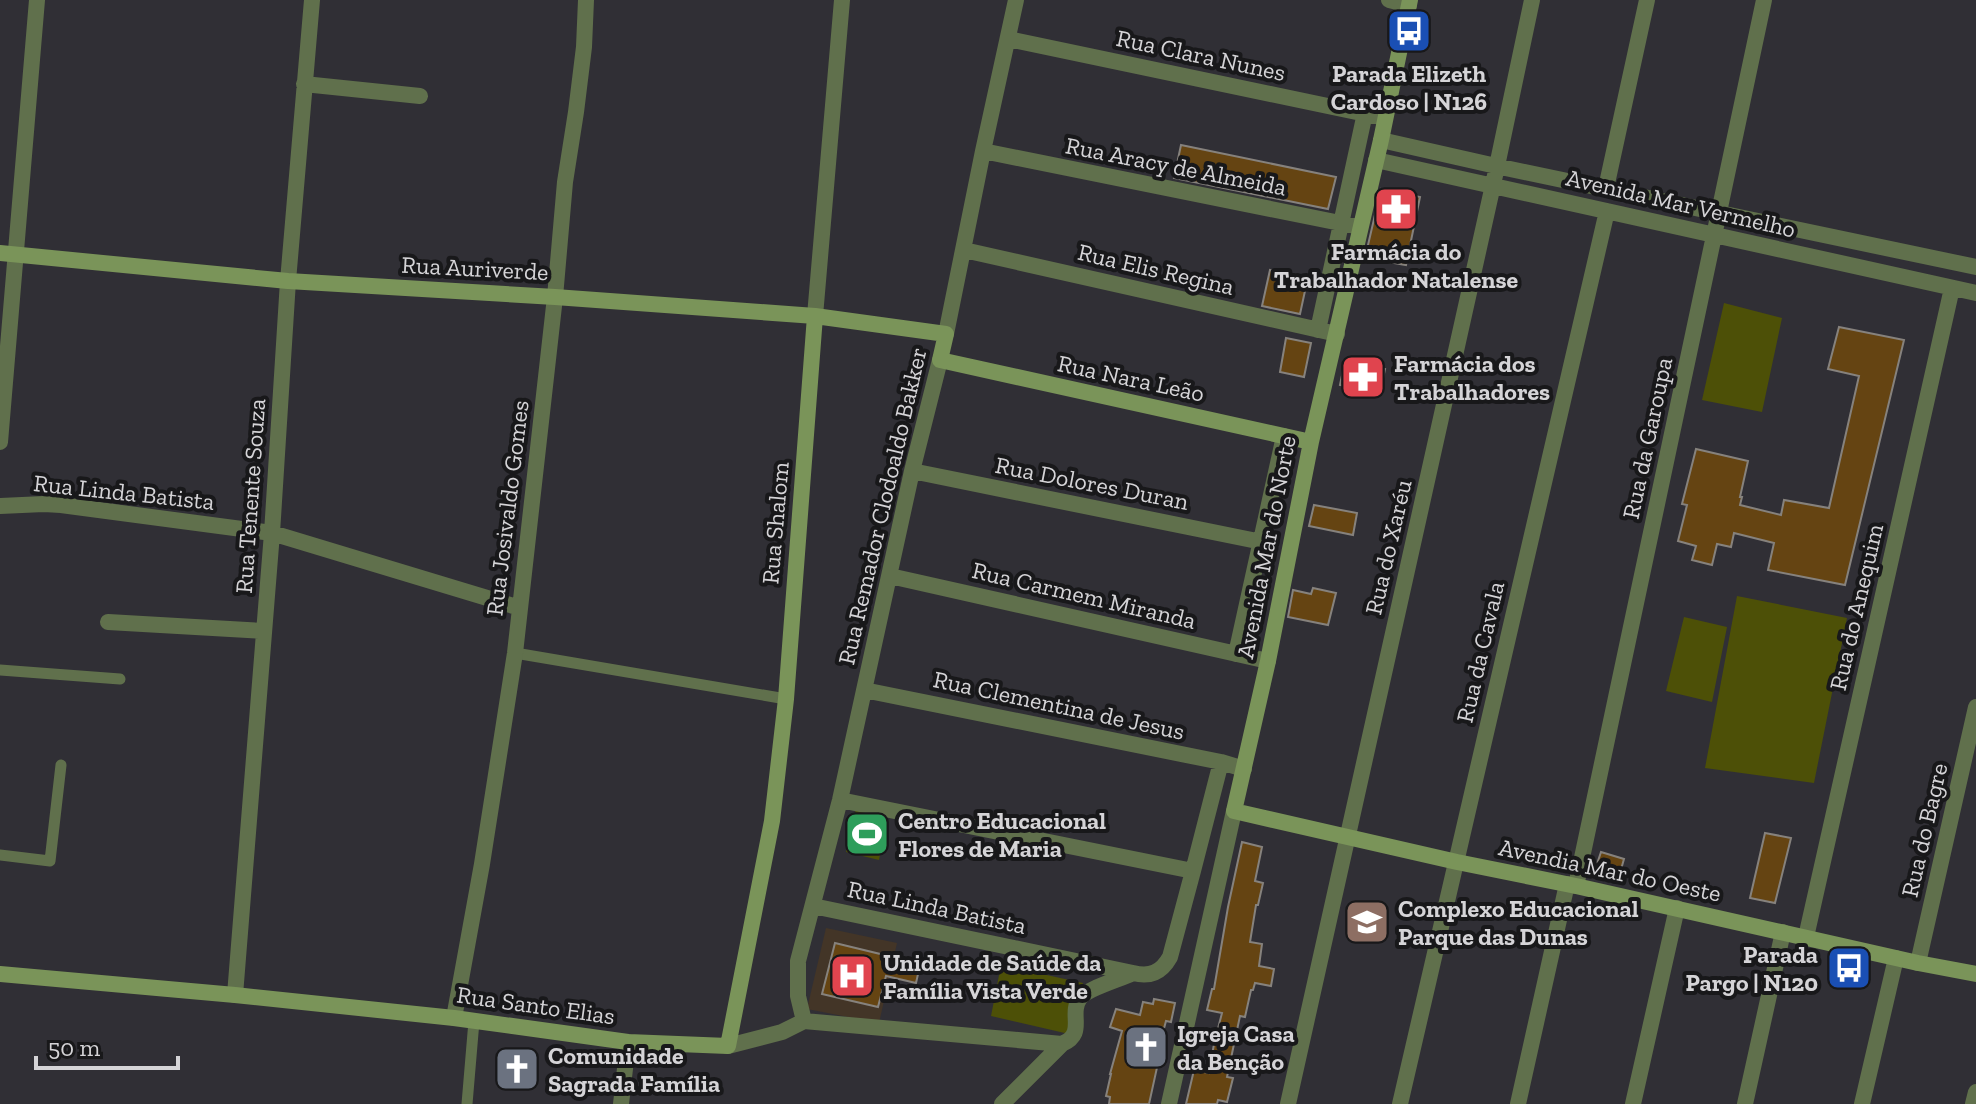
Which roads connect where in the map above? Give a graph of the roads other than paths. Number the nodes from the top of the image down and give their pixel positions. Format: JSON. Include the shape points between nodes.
{"nodes":[{"id":1,"x":37,"y":0,"type":"edge"},
{"id":2,"x":312,"y":0,"type":"edge"},
{"id":3,"x":586,"y":0,"type":"edge"},
{"id":4,"x":842,"y":0,"type":"edge"},
{"id":5,"x":1016,"y":0,"type":"edge"},
{"id":6,"x":1389,"y":0,"type":"edge"},
{"id":7,"x":1532,"y":0,"type":"edge"},
{"id":8,"x":1647,"y":0,"type":"edge"},
{"id":9,"x":1764,"y":0,"type":"edge"},
{"id":10,"x":1409,"y":2,"type":"edge"},
{"id":11,"x":1008,"y":39,"type":"junction"},
{"id":12,"x":304,"y":84,"type":"junction"},
{"id":13,"x":420,"y":96,"type":"dead end"},
{"id":14,"x":1365,"y":113,"type":"junction"},
{"id":15,"x":1385,"y":118,"type":"junction"},
{"id":16,"x":1381,"y":140,"type":"junction"},
{"id":17,"x":983,"y":151,"type":"junction"},
{"id":18,"x":1376,"y":160,"type":"junction"},
{"id":19,"x":1496,"y":166,"type":"junction"},
{"id":20,"x":1493,"y":185,"type":"junction"},
{"id":21,"x":1606,"y":188,"type":"junction"},
{"id":22,"x":1607,"y":211,"type":"junction"},
{"id":23,"x":1720,"y":213,"type":"junction"},
{"id":24,"x":1342,"y":223,"type":"junction"},
{"id":25,"x":1360,"y":227,"type":"junction"},
{"id":26,"x":1716,"y":235,"type":"junction"},
{"id":27,"x":964,"y":250,"type":"junction"},
{"id":28,"x":8,"y":254,"type":"edge"},
{"id":29,"x":1976,"y":267,"type":"edge"},
{"id":30,"x":288,"y":281,"type":"junction"},
{"id":31,"x":1952,"y":288,"type":"junction"},
{"id":32,"x":1976,"y":293,"type":"edge"},
{"id":33,"x":555,"y":297,"type":"junction"},
{"id":34,"x":815,"y":316,"type":"junction"},
{"id":35,"x":1318,"y":330,"type":"junction"},
{"id":36,"x":946,"y":334,"type":"junction"},
{"id":37,"x":1337,"y":334,"type":"junction"},
{"id":38,"x":940,"y":360,"type":"junction"},
{"id":39,"x":1284,"y":436,"type":"junction"},
{"id":40,"x":0,"y":442,"type":"edge"},
{"id":41,"x":1311,"y":442,"type":"junction"},
{"id":42,"x":912,"y":471,"type":"junction"},
{"id":43,"x":0,"y":506,"type":"edge"},
{"id":44,"x":272,"y":533,"type":"junction"},
{"id":45,"x":1262,"y":542,"type":"junction"},
{"id":46,"x":890,"y":576,"type":"junction"},
{"id":47,"x":520,"y":608,"type":"junction"},
{"id":48,"x":108,"y":622,"type":"dead end"},
{"id":49,"x":264,"y":631,"type":"junction"},
{"id":50,"x":515,"y":653,"type":"junction"},
{"id":51,"x":1236,"y":654,"type":"junction"},
{"id":52,"x":1268,"y":661,"type":"junction"},
{"id":53,"x":0,"y":670,"type":"edge"},
{"id":54,"x":120,"y":679,"type":"dead end"},
{"id":55,"x":864,"y":690,"type":"junction"},
{"id":56,"x":786,"y":699,"type":"junction"},
{"id":57,"x":1976,"y":707,"type":"edge"},
{"id":58,"x":1221,"y":762,"type":"junction"},
{"id":59,"x":61,"y":765,"type":"dead end"},
{"id":60,"x":1244,"y":769,"type":"junction"},
{"id":61,"x":840,"y":800,"type":"junction"},
{"id":62,"x":1234,"y":811,"type":"junction"},
{"id":63,"x":1348,"y":837,"type":"junction"},
{"id":64,"x":0,"y":855,"type":"edge"},
{"id":65,"x":1457,"y":862,"type":"junction"},
{"id":66,"x":1193,"y":871,"type":"junction"},
{"id":67,"x":1572,"y":885,"type":"junction"},
{"id":68,"x":813,"y":906,"type":"junction"},
{"id":69,"x":1677,"y":908,"type":"junction"},
{"id":70,"x":1783,"y":932,"type":"junction"},
{"id":71,"x":1806,"y":937,"type":"junction"},
{"id":72,"x":1896,"y":958,"type":"junction"},
{"id":73,"x":1918,"y":963,"type":"junction"},
{"id":74,"x":0,"y":974,"type":"edge"},
{"id":75,"x":1139,"y":974,"type":"junction"},
{"id":76,"x":1976,"y":974,"type":"edge"},
{"id":77,"x":235,"y":995,"type":"junction"},
{"id":78,"x":454,"y":1018,"type":"junction"},
{"id":79,"x":474,"y":1021,"type":"junction"},
{"id":80,"x":804,"y":1021,"type":"junction"},
{"id":81,"x":628,"y":1042,"type":"junction"},
{"id":82,"x":1062,"y":1044,"type":"junction"},
{"id":83,"x":728,"y":1046,"type":"junction"},
{"id":84,"x":1976,"y":1092,"type":"edge"},
{"id":85,"x":467,"y":1104,"type":"edge"},
{"id":86,"x":621,"y":1104,"type":"edge"},
{"id":87,"x":1002,"y":1104,"type":"edge"},
{"id":88,"x":1169,"y":1104,"type":"edge"},
{"id":89,"x":1288,"y":1104,"type":"edge"},
{"id":90,"x":1400,"y":1104,"type":"edge"},
{"id":91,"x":1518,"y":1104,"type":"edge"},
{"id":92,"x":1633,"y":1104,"type":"edge"},
{"id":93,"x":1745,"y":1104,"type":"edge"},
{"id":94,"x":1862,"y":1104,"type":"edge"},
{"id":95,"x":1973,"y":1104,"type":"edge"}],
"edges":[{"from":1,"to":28,"type":"street"},
{"from":2,"to":12,"type":"street","name":"Rua Tenente Souza"},
{"from":3,"to":33,"type":"street","name":"Rua Josivaldo Gomes"},
{"from":4,"to":34,"type":"street","name":"Rua Shalom"},
{"from":5,"to":11,"type":"street","name":"Rua Remador Clodoaldo Bakker"},
{"from":6,"to":10,"type":"street"},
{"from":7,"to":19,"type":"street","name":"Rua do Xaréu"},
{"from":8,"to":21,"type":"street"},
{"from":9,"to":23,"type":"street","name":"Rua da Garoupa"},
{"from":10,"to":15,"type":"street","name":"Avenida Mar do Norte"},
{"from":11,"to":14,"type":"street","name":"Rua Clara Nunes"},
{"from":11,"to":17,"type":"street","name":"Rua Remador Clodoaldo Bakker"},
{"from":12,"to":13,"type":"street"},
{"from":12,"to":30,"type":"street","name":"Rua Tenente Souza"},
{"from":14,"to":15,"type":"street","name":"Rua Clara Nunes"},
{"from":14,"to":24,"type":"street"},
{"from":15,"to":16,"type":"street","name":"Avenida Mar do Norte"},
{"from":16,"to":18,"type":"street","name":"Avenida Mar do Norte"},
{"from":16,"to":19,"type":"street","name":"Avenida Mar Vermelho"},
{"from":17,"to":24,"type":"street","name":"Rua Aracy de Almeida"},
{"from":17,"to":27,"type":"street","name":"Rua Remador Clodoaldo Bakker"},
{"from":18,"to":20,"type":"street","name":"Avenida Mar Vermelho"},
{"from":18,"to":25,"type":"street","name":"Avenida Mar do Norte"},
{"from":19,"to":20,"type":"street","name":"Rua do Xaréu"},
{"from":19,"to":21,"type":"street","name":"Avenida Mar Vermelho"},
{"from":20,"to":22,"type":"street","name":"Avenida Mar Vermelho"},
{"from":20,"to":63,"type":"street","name":"Rua do Xaréu"},
{"from":21,"to":23,"type":"street","name":"Avenida Mar Vermelho"},
{"from":22,"to":26,"type":"street","name":"Avenida Mar Vermelho"},
{"from":22,"to":65,"type":"street","name":"Rua da Cavala"},
{"from":23,"to":26,"type":"street","name":"Rua da Garoupa"},
{"from":23,"to":29,"type":"street","name":"Avenida Mar Vermelho"},
{"from":24,"to":25,"type":"street","name":"Rua Aracy de Almeida"},
{"from":24,"to":35,"type":"street"},
{"from":25,"to":37,"type":"street","name":"Avenida Mar do Norte"},
{"from":26,"to":31,"type":"street","name":"Avenida Mar Vermelho"},
{"from":26,"to":67,"type":"street","name":"Rua da Garoupa"},
{"from":27,"to":35,"type":"street","name":"Rua Elis Regina"},
{"from":27,"to":36,"type":"street","name":"Rua Remador Clodoaldo Bakker"},
{"from":28,"to":30,"type":"street","name":"Rua Auriverde"},
{"from":28,"to":40,"type":"street"},
{"from":30,"to":33,"type":"street","name":"Rua Auriverde"},
{"from":30,"to":44,"type":"street","name":"Rua Tenente Souza"},
{"from":31,"to":32,"type":"street","name":"Avenida Mar Vermelho"},
{"from":31,"to":71,"type":"street","name":"Rua do Anequim"},
{"from":33,"to":34,"type":"street","name":"Rua Auriverde"},
{"from":33,"to":47,"type":"street","name":"Rua Josivaldo Gomes"},
{"from":34,"to":36,"type":"street","name":"Rua Auriverde"},
{"from":34,"to":56,"type":"street","name":"Rua Shalom"},
{"from":35,"to":37,"type":"street","name":"Rua Elis Regina"},
{"from":36,"to":38,"type":"street","name":"Rua Remador Clodoaldo Bakker"},
{"from":37,"to":41,"type":"street","name":"Avenida Mar do Norte"},
{"from":38,"to":39,"type":"street","name":"Rua Nara Leão"},
{"from":38,"to":42,"type":"street","name":"Rua Remador Clodoaldo Bakker"},
{"from":39,"to":41,"type":"street","name":"Rua Nara Leão"},
{"from":39,"to":45,"type":"street"},
{"from":41,"to":52,"type":"street","name":"Avenida Mar do Norte"},
{"from":42,"to":45,"type":"street","name":"Rua Dolores Duran"},
{"from":42,"to":46,"type":"street","name":"Rua Remador Clodoaldo Bakker"},
{"from":43,"to":44,"type":"street","name":"Rua Linda Batista","via":[[61,505]]},
{"from":44,"to":47,"type":"street","name":"Rua Linda Batista"},
{"from":44,"to":49,"type":"street","name":"Rua Tenente Souza"},
{"from":45,"to":51,"type":"street"},
{"from":46,"to":51,"type":"street","name":"Rua Carmem Miranda"},
{"from":46,"to":55,"type":"street","name":"Rua Remador Clodoaldo Bakker"},
{"from":47,"to":50,"type":"street","name":"Rua Josivaldo Gomes"},
{"from":48,"to":49,"type":"street"},
{"from":49,"to":77,"type":"street","name":"Rua Tenente Souza"},
{"from":50,"to":56,"type":"lane"},
{"from":50,"to":78,"type":"street","name":"Rua Josivaldo Gomes"},
{"from":51,"to":52,"type":"street","name":"Rua Carmem Miranda"},
{"from":52,"to":60,"type":"street","name":"Avenida Mar do Norte"},
{"from":53,"to":54,"type":"lane"},
{"from":55,"to":58,"type":"street","name":"Rua Clementina de Jesus"},
{"from":55,"to":61,"type":"street","name":"Rua Remador Clodoaldo Bakker"},
{"from":56,"to":83,"type":"street","name":"Rua Shalom","via":[[772,821]]},
{"from":57,"to":73,"type":"street","name":"Rua do Bagre"},
{"from":58,"to":60,"type":"street","name":"Rua Clementina de Jesus"},
{"from":58,"to":66,"type":"street"},
{"from":59,"to":64,"type":"lane","via":[[50,861]]},
{"from":60,"to":62,"type":"street","name":"Avenida Mar do Norte"},
{"from":61,"to":66,"type":"street"},
{"from":61,"to":68,"type":"street","name":"Rua Remador Clodoaldo Bakker"},
{"from":62,"to":63,"type":"street","name":"Avendia Mar do Oeste"},
{"from":62,"to":88,"type":"street","name":"Avenida Mar do Norte"},
{"from":63,"to":65,"type":"street","name":"Avendia Mar do Oeste"},
{"from":63,"to":89,"type":"street","name":"Rua do Xaréu"},
{"from":65,"to":67,"type":"street","name":"Avendia Mar do Oeste"},
{"from":65,"to":90,"type":"street","name":"Rua da Cavala"},
{"from":66,"to":75,"type":"street","via":[[1170,957],[1156,973]]},
{"from":67,"to":69,"type":"street","name":"Avendia Mar do Oeste"},
{"from":67,"to":91,"type":"street","name":"Rua da Garoupa"},
{"from":68,"to":75,"type":"street","name":"Rua Linda Batista"},
{"from":68,"to":80,"type":"street","name":"Rua Remador Clodoaldo Bakker","via":[[798,970]]},
{"from":69,"to":70,"type":"street","name":"Avendia Mar do Oeste"},
{"from":69,"to":92,"type":"street"},
{"from":70,"to":71,"type":"street","name":"Avendia Mar do Oeste"},
{"from":70,"to":93,"type":"street"},
{"from":71,"to":72,"type":"street","name":"Avendia Mar do Oeste"},
{"from":72,"to":73,"type":"street","name":"Avendia Mar do Oeste"},
{"from":72,"to":94,"type":"street"},
{"from":73,"to":76,"type":"street","name":"Avendia Mar do Oeste"},
{"from":74,"to":77,"type":"street","name":"Rua Santo Elias"},
{"from":75,"to":82,"type":"street","via":[[1084,994],[1076,1009],[1075,1032]]},
{"from":77,"to":78,"type":"street","name":"Rua Santo Elias"},
{"from":78,"to":79,"type":"street","name":"Rua Santo Elias"},
{"from":79,"to":81,"type":"street","name":"Rua Santo Elias"},
{"from":79,"to":85,"type":"lane"},
{"from":80,"to":82,"type":"street","name":"Rua Santo Elias"},
{"from":80,"to":83,"type":"street","name":"Rua Santo Elias"},
{"from":81,"to":83,"type":"street","name":"Rua Santo Elias"},
{"from":81,"to":86,"type":"street"},
{"from":82,"to":87,"type":"street"},
{"from":84,"to":95,"type":"street"}]}
